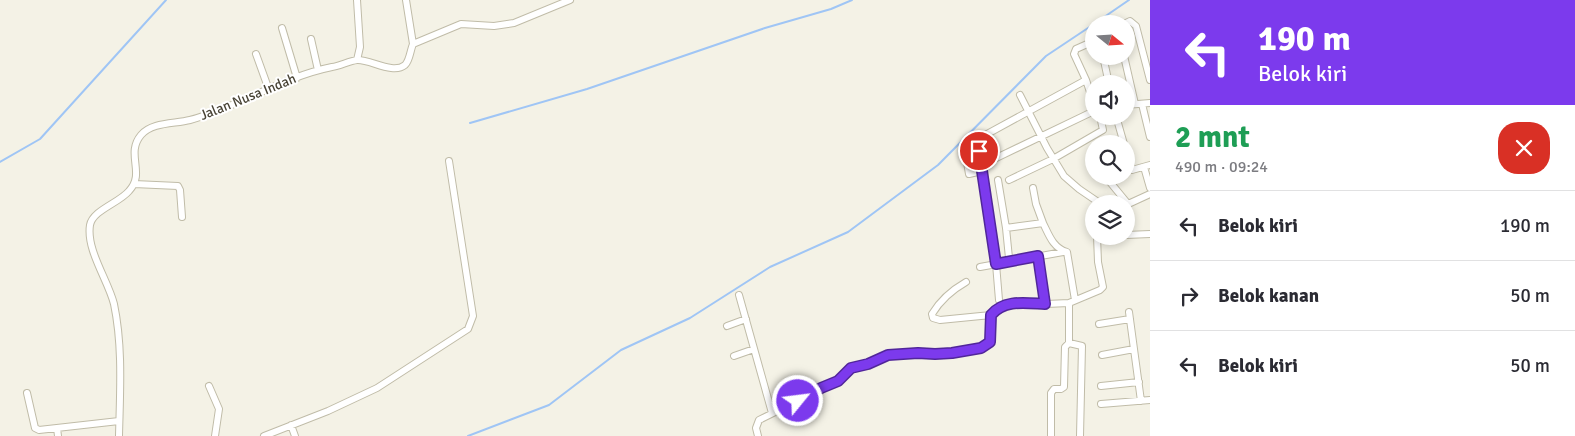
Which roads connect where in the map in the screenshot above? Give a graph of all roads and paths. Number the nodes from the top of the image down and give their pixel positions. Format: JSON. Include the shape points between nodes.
{"nodes":[{"id":1,"x":357,"y":0,"type":"edge"},
{"id":2,"x":406,"y":0,"type":"edge"},
{"id":3,"x":570,"y":0,"type":"edge"},
{"id":4,"x":1135,"y":25,"type":"edge"},
{"id":5,"x":282,"y":28,"type":"dead end"},
{"id":6,"x":311,"y":39,"type":"dead end"},
{"id":7,"x":414,"y":44,"type":"junction"},
{"id":8,"x":1085,"y":46,"type":"edge"},
{"id":9,"x":256,"y":54,"type":"dead end"},
{"id":10,"x":357,"y":60,"type":"junction"},
{"id":11,"x":1127,"y":65,"type":"edge"},
{"id":12,"x":318,"y":70,"type":"junction"},
{"id":13,"x":296,"y":78,"type":"junction"},
{"id":14,"x":1085,"y":78,"type":"edge"},
{"id":15,"x":1150,"y":80,"type":"edge"},
{"id":16,"x":1085,"y":81,"type":"edge"},
{"id":17,"x":269,"y":90,"type":"junction"},
{"id":18,"x":1020,"y":95,"type":"dead end"},
{"id":19,"x":1150,"y":103,"type":"edge"},
{"id":20,"x":1135,"y":104,"type":"edge"},
{"id":21,"x":1139,"y":104,"type":"junction"},
{"id":22,"x":1028,"y":111,"type":"junction"},
{"id":23,"x":1085,"y":115,"type":"edge"},
{"id":24,"x":1103,"y":125,"type":"edge"},
{"id":25,"x":1042,"y":136,"type":"junction"},
{"id":26,"x":1150,"y":137,"type":"edge"},
{"id":27,"x":978,"y":139,"type":"dead end"},
{"id":28,"x":964,"y":145,"type":"dead end"},
{"id":29,"x":979,"y":151,"type":"dead end"},
{"id":30,"x":1053,"y":159,"type":"junction"},
{"id":31,"x":449,"y":160,"type":"dead end"},
{"id":32,"x":990,"y":161,"type":"dead end"},
{"id":33,"x":1147,"y":166,"type":"edge"},
{"id":34,"x":982,"y":172,"type":"junction"},
{"id":35,"x":998,"y":180,"type":"dead end"},
{"id":36,"x":1009,"y":180,"type":"dead end"},
{"id":37,"x":134,"y":184,"type":"junction"},
{"id":38,"x":1112,"y":185,"type":"edge"},
{"id":39,"x":1034,"y":188,"type":"dead end"},
{"id":40,"x":1150,"y":188,"type":"edge"},
{"id":41,"x":1150,"y":194,"type":"edge"},
{"id":42,"x":1088,"y":195,"type":"edge"},
{"id":43,"x":1120,"y":195,"type":"edge"},
{"id":44,"x":1135,"y":201,"type":"edge"},
{"id":45,"x":182,"y":217,"type":"dead end"},
{"id":46,"x":1043,"y":223,"type":"junction"},
{"id":47,"x":1006,"y":228,"type":"junction"},
{"id":48,"x":1150,"y":234,"type":"edge"},
{"id":49,"x":1135,"y":235,"type":"edge"},
{"id":50,"x":1097,"y":245,"type":"edge"},
{"id":51,"x":1067,"y":252,"type":"junction"},
{"id":52,"x":1038,"y":256,"type":"junction"},
{"id":53,"x":1009,"y":258,"type":"dead end"},
{"id":54,"x":996,"y":264,"type":"junction"},
{"id":55,"x":980,"y":267,"type":"dead end"},
{"id":56,"x":966,"y":282,"type":"dead end"},
{"id":57,"x":739,"y":295,"type":"dead end"},
{"id":58,"x":999,"y":300,"type":"dead end"},
{"id":59,"x":1072,"y":301,"type":"junction"},
{"id":60,"x":1045,"y":304,"type":"junction"},
{"id":61,"x":991,"y":315,"type":"junction"},
{"id":62,"x":746,"y":319,"type":"junction"},
{"id":63,"x":1099,"y":324,"type":"dead end"},
{"id":64,"x":727,"y":326,"type":"dead end"},
{"id":65,"x":1069,"y":343,"type":"junction"},
{"id":66,"x":754,"y":349,"type":"junction"},
{"id":67,"x":1134,"y":349,"type":"junction"},
{"id":68,"x":1102,"y":355,"type":"dead end"},
{"id":69,"x":734,"y":356,"type":"dead end"},
{"id":70,"x":1139,"y":382,"type":"junction"},
{"id":71,"x":209,"y":386,"type":"dead end"},
{"id":72,"x":1101,"y":386,"type":"dead end"},
{"id":73,"x":27,"y":393,"type":"dead end"},
{"id":74,"x":1150,"y":400,"type":"edge"},
{"id":75,"x":1142,"y":401,"type":"junction"},
{"id":76,"x":1101,"y":404,"type":"dead end"},
{"id":77,"x":772,"y":413,"type":"junction"},
{"id":78,"x":119,"y":422,"type":"junction"},
{"id":79,"x":291,"y":425,"type":"junction"},
{"id":80,"x":35,"y":428,"type":"junction"},
{"id":81,"x":57,"y":428,"type":"junction"},
{"id":82,"x":33,"y":436,"type":"edge"},
{"id":83,"x":58,"y":436,"type":"edge"},
{"id":84,"x":119,"y":436,"type":"edge"},
{"id":85,"x":216,"y":436,"type":"edge"},
{"id":86,"x":264,"y":436,"type":"edge"},
{"id":87,"x":295,"y":436,"type":"edge"},
{"id":88,"x":758,"y":436,"type":"edge"},
{"id":89,"x":1051,"y":436,"type":"edge"},
{"id":90,"x":1080,"y":436,"type":"edge"}],
"edges":[{"from":1,"to":10,"type":"street","via":[[360,47]]},
{"from":2,"to":7,"type":"street"},
{"from":3,"to":7,"type":"street","via":[[505,26],[460,24]]},
{"from":4,"to":15,"type":"street"},
{"from":5,"to":13,"type":"street"},
{"from":6,"to":12,"type":"street"},
{"from":7,"to":10,"type":"street","name":"Jalan Nusa Indah","via":[[403,66],[391,68]]},
{"from":8,"to":14,"type":"street","via":[[1074,51],[1074,58]]},
{"from":9,"to":17,"type":"street"},
{"from":10,"to":12,"type":"street","name":"Jalan Nusa Indah"},
{"from":11,"to":21,"type":"street"},
{"from":12,"to":13,"type":"street","name":"Jalan Nusa Indah"},
{"from":13,"to":17,"type":"street","name":"Jalan Nusa Indah"},
{"from":16,"to":22,"type":"street"},
{"from":17,"to":37,"type":"street","name":"Jalan Nusa Indah","via":[[209,114],[149,128],[134,145]]},
{"from":18,"to":22,"type":"street"},
{"from":19,"to":21,"type":"street"},
{"from":20,"to":21,"type":"street"},
{"from":21,"to":26,"type":"street"},
{"from":22,"to":25,"type":"street"},
{"from":22,"to":27,"type":"street"},
{"from":23,"to":25,"type":"street"},
{"from":24,"to":30,"type":"street","via":[[1104,130]]},
{"from":25,"to":30,"type":"street"},
{"from":25,"to":32,"type":"street"},
{"from":28,"to":34,"type":"street","via":[[969,174]]},
{"from":29,"to":34,"type":"street"},
{"from":30,"to":36,"type":"street"},
{"from":30,"to":42,"type":"street","via":[[1069,182]]},
{"from":31,"to":79,"type":"street","via":[[473,316],[468,329],[377,388]]},
{"from":33,"to":40,"type":"street"},
{"from":34,"to":54,"type":"street"},
{"from":35,"to":47,"type":"street"},
{"from":37,"to":45,"type":"street","via":[[178,186]]},
{"from":37,"to":78,"type":"street","via":[[124,197],[96,214],[90,226],[93,248],[113,302],[116,321]]},
{"from":38,"to":43,"type":"street"},
{"from":39,"to":46,"type":"street"},
{"from":41,"to":44,"type":"street"},
{"from":46,"to":47,"type":"street"},
{"from":46,"to":51,"type":"street","via":[[1059,250]]},
{"from":47,"to":53,"type":"street"},
{"from":48,"to":49,"type":"street"},
{"from":50,"to":59,"type":"street","via":[[1103,287]]},
{"from":51,"to":52,"type":"street"},
{"from":51,"to":59,"type":"street"},
{"from":52,"to":54,"type":"street"},
{"from":52,"to":60,"type":"street"},
{"from":54,"to":55,"type":"street"},
{"from":54,"to":58,"type":"street"},
{"from":56,"to":61,"type":"street","via":[[940,302],[932,314],[934,318]]},
{"from":57,"to":62,"type":"street"},
{"from":59,"to":60,"type":"street"},
{"from":59,"to":65,"type":"street"},
{"from":60,"to":61,"type":"street","via":[[1013,303]]},
{"from":61,"to":77,"type":"street","via":[[991,337],[986,345],[952,353],[888,355],[851,368],[838,381]]},
{"from":62,"to":64,"type":"street"},
{"from":62,"to":66,"type":"street"},
{"from":63,"to":67,"type":"street","via":[[1130,315]]},
{"from":65,"to":89,"type":"street","via":[[1065,347],[1064,387],[1051,393]]},
{"from":65,"to":90,"type":"street","via":[[1082,346]]},
{"from":66,"to":69,"type":"street"},
{"from":66,"to":77,"type":"street"},
{"from":67,"to":68,"type":"street"},
{"from":67,"to":70,"type":"street"},
{"from":70,"to":72,"type":"street"},
{"from":70,"to":75,"type":"street"},
{"from":71,"to":85,"type":"street","via":[[219,409]]},
{"from":73,"to":80,"type":"street"},
{"from":74,"to":75,"type":"street"},
{"from":75,"to":76,"type":"street"},
{"from":77,"to":88,"type":"street","via":[[757,422]]},
{"from":78,"to":81,"type":"street"},
{"from":78,"to":84,"type":"street"},
{"from":79,"to":86,"type":"street"},
{"from":79,"to":87,"type":"street"},
{"from":80,"to":81,"type":"street"},
{"from":80,"to":82,"type":"street"},
{"from":81,"to":83,"type":"street"}]}
